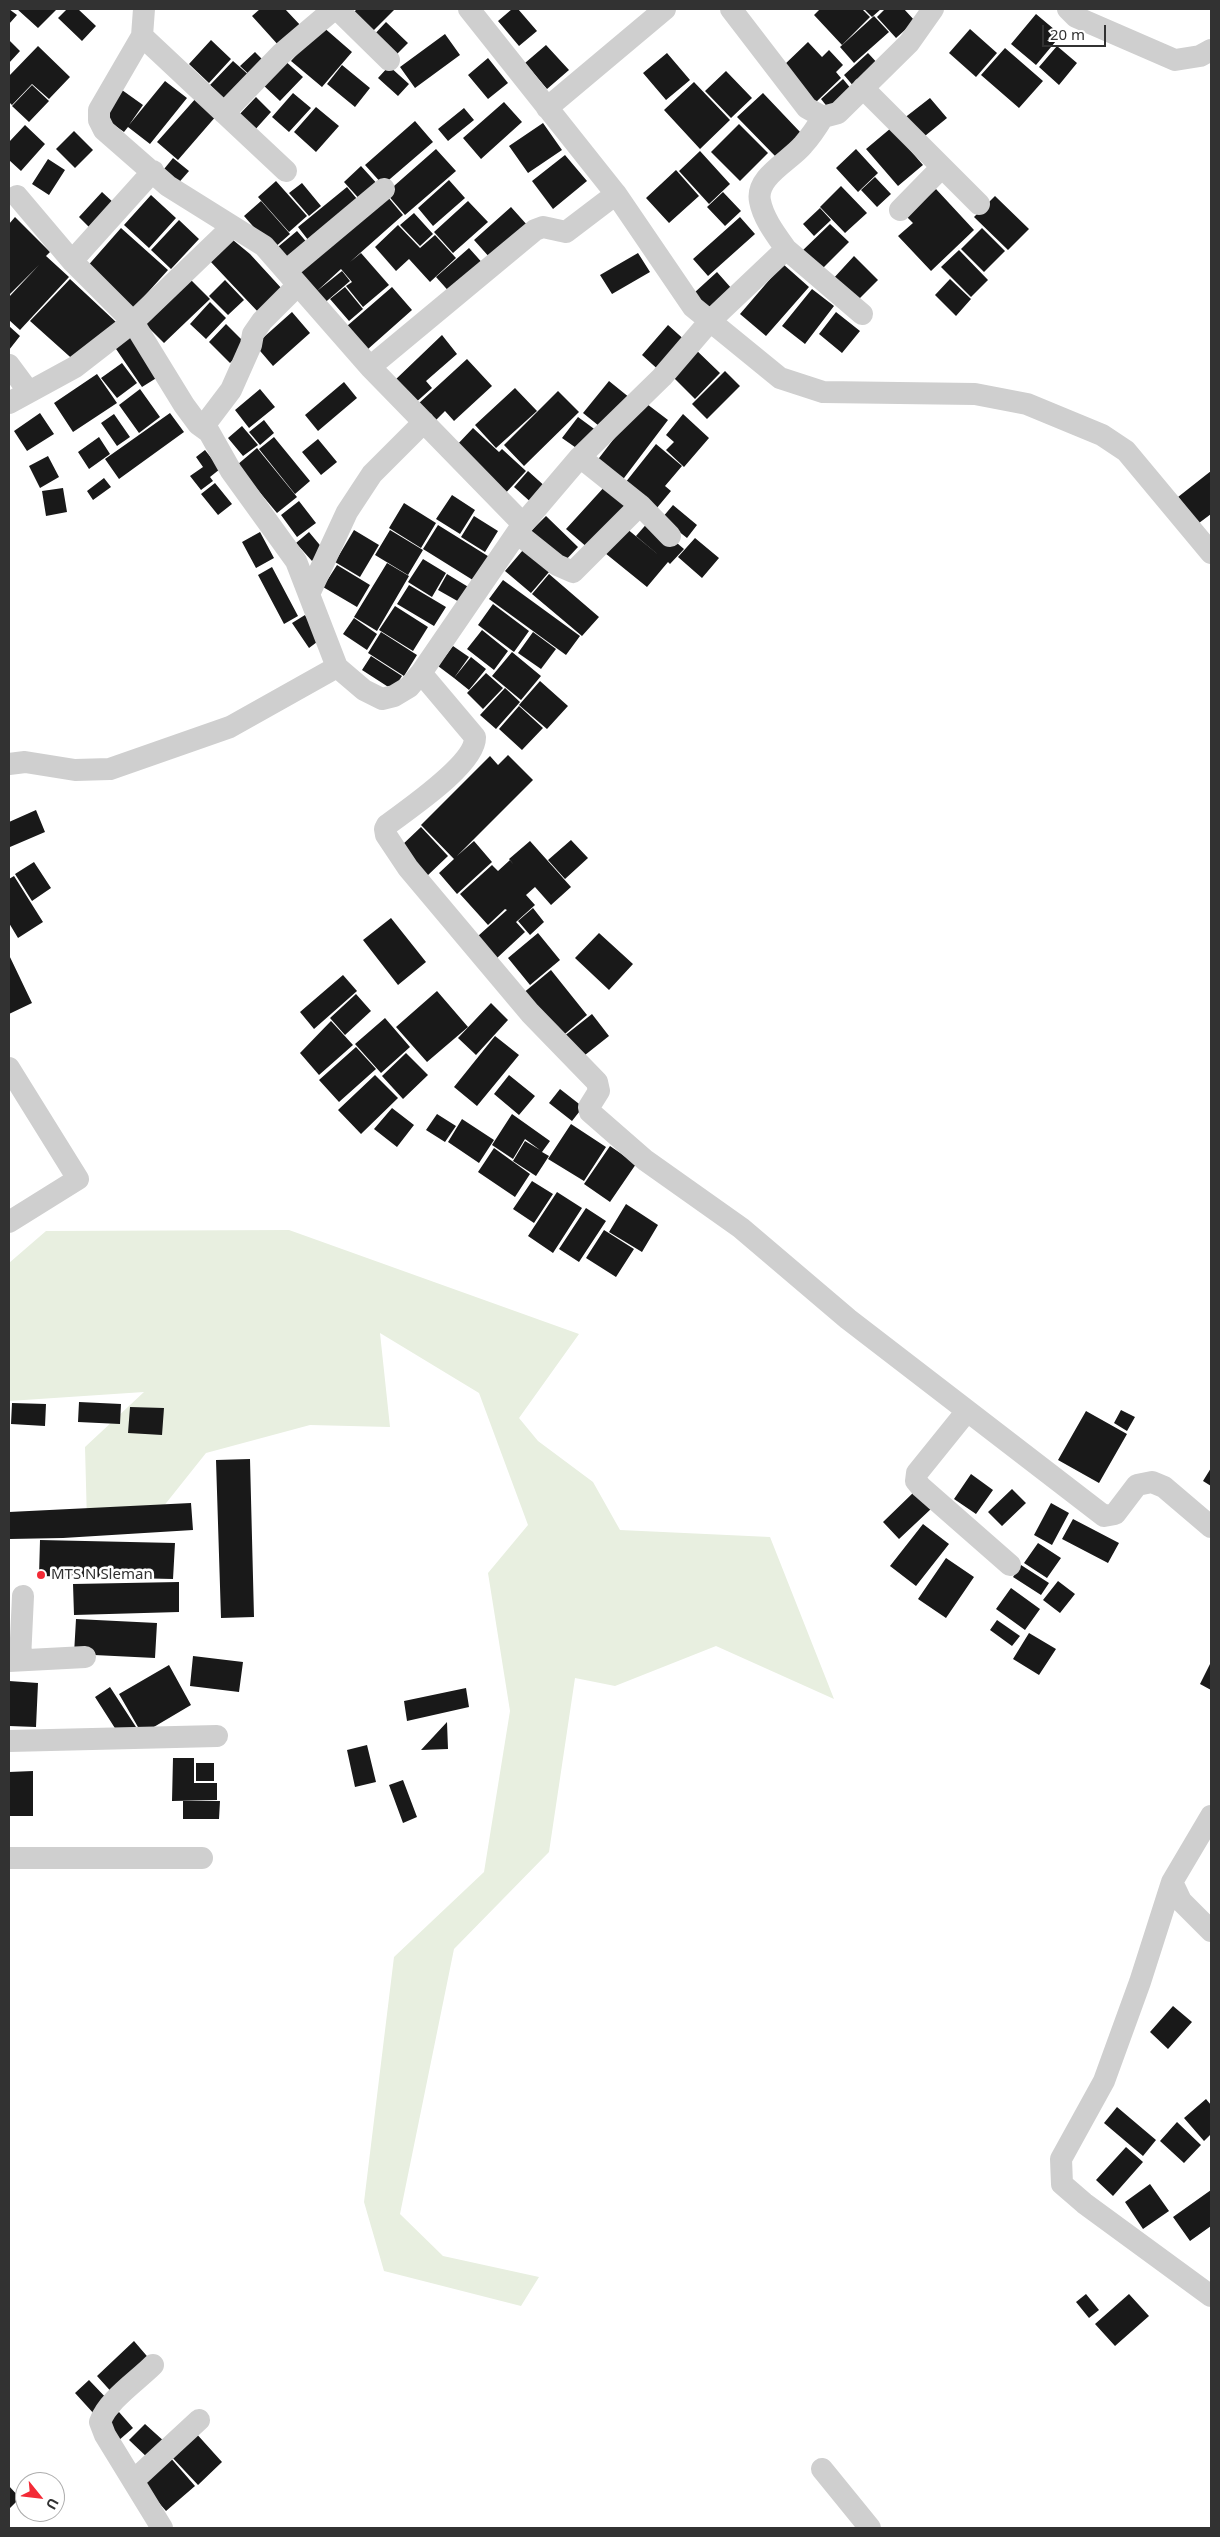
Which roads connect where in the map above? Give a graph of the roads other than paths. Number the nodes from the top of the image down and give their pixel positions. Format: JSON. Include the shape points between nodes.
{"nodes":[{"id":1,"x":144,"y":9,"type":"edge"},
{"id":2,"x":335,"y":9,"type":"edge"},
{"id":3,"x":469,"y":9,"type":"edge"},
{"id":4,"x":665,"y":9,"type":"edge"},
{"id":5,"x":731,"y":9,"type":"edge"},
{"id":6,"x":933,"y":9,"type":"edge"},
{"id":7,"x":1068,"y":9,"type":"edge"},
{"id":8,"x":142,"y":36,"type":"junction"},
{"id":9,"x":1211,"y":50,"type":"edge"},
{"id":10,"x":389,"y":60,"type":"dead end"},
{"id":11,"x":863,"y":88,"type":"junction"},
{"id":12,"x":547,"y":108,"type":"junction"},
{"id":13,"x":224,"y":113,"type":"junction"},
{"id":14,"x":823,"y":117,"type":"junction"},
{"id":15,"x":942,"y":167,"type":"junction"},
{"id":16,"x":153,"y":171,"type":"junction"},
{"id":17,"x":286,"y":171,"type":"dead end"},
{"id":18,"x":384,"y":188,"type":"dead end"},
{"id":19,"x":616,"y":194,"type":"junction"},
{"id":20,"x":17,"y":196,"type":"dead end"},
{"id":21,"x":979,"y":204,"type":"dead end"},
{"id":22,"x":900,"y":210,"type":"dead end"},
{"id":23,"x":232,"y":227,"type":"junction"},
{"id":24,"x":786,"y":249,"type":"junction"},
{"id":25,"x":72,"y":261,"type":"junction"},
{"id":26,"x":292,"y":278,"type":"junction"},
{"id":27,"x":862,"y":314,"type":"dead end"},
{"id":28,"x":710,"y":321,"type":"junction"},
{"id":29,"x":133,"y":322,"type":"junction"},
{"id":30,"x":9,"y":365,"type":"edge"},
{"id":31,"x":370,"y":367,"type":"junction"},
{"id":32,"x":29,"y":392,"type":"junction"},
{"id":33,"x":9,"y":403,"type":"edge"},
{"id":34,"x":424,"y":422,"type":"junction"},
{"id":35,"x":203,"y":428,"type":"junction"},
{"id":36,"x":580,"y":457,"type":"junction"},
{"id":37,"x":640,"y":505,"type":"junction"},
{"id":38,"x":520,"y":528,"type":"junction"},
{"id":39,"x":670,"y":536,"type":"dead end"},
{"id":40,"x":1211,"y":554,"type":"edge"},
{"id":41,"x":309,"y":594,"type":"junction"},
{"id":42,"x":337,"y":667,"type":"junction"},
{"id":43,"x":421,"y":673,"type":"junction"},
{"id":44,"x":9,"y":764,"type":"edge"},
{"id":45,"x":9,"y":1068,"type":"edge"},
{"id":46,"x":9,"y":1222,"type":"edge"},
{"id":47,"x":967,"y":1411,"type":"junction"},
{"id":48,"x":1211,"y":1527,"type":"edge"},
{"id":49,"x":1010,"y":1565,"type":"dead end"},
{"id":50,"x":23,"y":1596,"type":"dead end"},
{"id":51,"x":85,"y":1657,"type":"dead end"},
{"id":52,"x":14,"y":1660,"type":"edge"},
{"id":53,"x":216,"y":1736,"type":"dead end"},
{"id":54,"x":9,"y":1741,"type":"edge"},
{"id":55,"x":1211,"y":1816,"type":"edge"},
{"id":56,"x":9,"y":1858,"type":"edge"},
{"id":57,"x":202,"y":1858,"type":"dead end"},
{"id":58,"x":1172,"y":1882,"type":"junction"},
{"id":59,"x":1211,"y":1931,"type":"edge"},
{"id":60,"x":1211,"y":2296,"type":"edge"},
{"id":61,"x":153,"y":2365,"type":"dead end"},
{"id":62,"x":199,"y":2420,"type":"dead end"},
{"id":63,"x":822,"y":2469,"type":"dead end"},
{"id":64,"x":133,"y":2481,"type":"junction"},
{"id":65,"x":162,"y":2528,"type":"edge"},
{"id":66,"x":870,"y":2528,"type":"edge"}],
"edges":[{"from":1,"to":8,"type":"street"},
{"from":2,"to":10,"type":"street"},
{"from":2,"to":13,"type":"street","via":[[281,54]]},
{"from":3,"to":12,"type":"street"},
{"from":4,"to":12,"type":"street"},
{"from":5,"to":14,"type":"street","via":[[807,108]]},
{"from":6,"to":11,"type":"street","via":[[909,43]]},
{"from":7,"to":9,"type":"street","via":[[1076,18],[1175,60],[1200,56]]},
{"from":8,"to":13,"type":"street"},
{"from":8,"to":16,"type":"street","via":[[104,99],[99,120],[104,130]]},
{"from":11,"to":14,"type":"street","via":[[838,112]]},
{"from":11,"to":15,"type":"street"},
{"from":12,"to":19,"type":"street"},
{"from":13,"to":17,"type":"street"},
{"from":14,"to":24,"type":"street","via":[[802,147],[762,186],[759,200],[763,213]]},
{"from":15,"to":21,"type":"street"},
{"from":15,"to":22,"type":"street"},
{"from":16,"to":23,"type":"street","via":[[168,186]]},
{"from":16,"to":25,"type":"street"},
{"from":18,"to":26,"type":"street"},
{"from":19,"to":28,"type":"street","via":[[693,307]]},
{"from":19,"to":31,"type":"street","via":[[566,232],[543,227],[535,230]]},
{"from":20,"to":25,"type":"street"},
{"from":23,"to":26,"type":"street","via":[[264,246]]},
{"from":23,"to":29,"type":"street"},
{"from":24,"to":27,"type":"street"},
{"from":24,"to":28,"type":"street"},
{"from":25,"to":29,"type":"street"},
{"from":26,"to":31,"type":"street"},
{"from":26,"to":35,"type":"street","via":[[253,334],[231,390]]},
{"from":28,"to":36,"type":"street","via":[[662,377]]},
{"from":28,"to":40,"type":"street","via":[[780,378],[803,388],[823,392],[975,394],[1027,404],[1102,435],[1126,451]]},
{"from":29,"to":32,"type":"street","via":[[75,367]]},
{"from":29,"to":35,"type":"street","via":[[184,405]]},
{"from":30,"to":32,"type":"street"},
{"from":31,"to":34,"type":"street"},
{"from":32,"to":33,"type":"street"},
{"from":34,"to":38,"type":"street"},
{"from":34,"to":41,"type":"street","via":[[372,474],[347,512]]},
{"from":35,"to":41,"type":"street","via":[[209,432],[231,471],[296,561]]},
{"from":36,"to":37,"type":"street"},
{"from":36,"to":38,"type":"street"},
{"from":37,"to":38,"type":"street","via":[[573,572],[557,565]]},
{"from":37,"to":39,"type":"street"},
{"from":38,"to":43,"type":"street"},
{"from":41,"to":42,"type":"street"},
{"from":42,"to":43,"type":"street","via":[[364,690],[382,699],[409,687]]},
{"from":42,"to":44,"type":"street","via":[[230,727],[110,769],[75,770],[25,762]]},
{"from":43,"to":47,"type":"street","via":[[475,737],[475,743],[472,751],[445,780],[385,829],[408,868],[530,1013],[597,1082],[599,1091],[589,1107],[590,1112],[644,1160],[741,1228],[848,1319]]},
{"from":45,"to":46,"type":"street","via":[[78,1179]]},
{"from":47,"to":48,"type":"street","via":[[1104,1516],[1115,1514],[1137,1485],[1152,1482],[1164,1487]]},
{"from":47,"to":49,"type":"street","via":[[917,1474],[916,1481]]},
{"from":50,"to":52,"type":"street"},
{"from":51,"to":52,"type":"street"},
{"from":53,"to":54,"type":"street"},
{"from":55,"to":58,"type":"street"},
{"from":56,"to":57,"type":"street"},
{"from":58,"to":59,"type":"street","via":[[1181,1901]]},
{"from":58,"to":60,"type":"street","via":[[1104,2081],[1061,2159],[1062,2184],[1084,2204]]},
{"from":61,"to":64,"type":"street","via":[[112,2404],[100,2422]]},
{"from":62,"to":64,"type":"street"},
{"from":63,"to":66,"type":"street"},
{"from":64,"to":65,"type":"street"}]}
